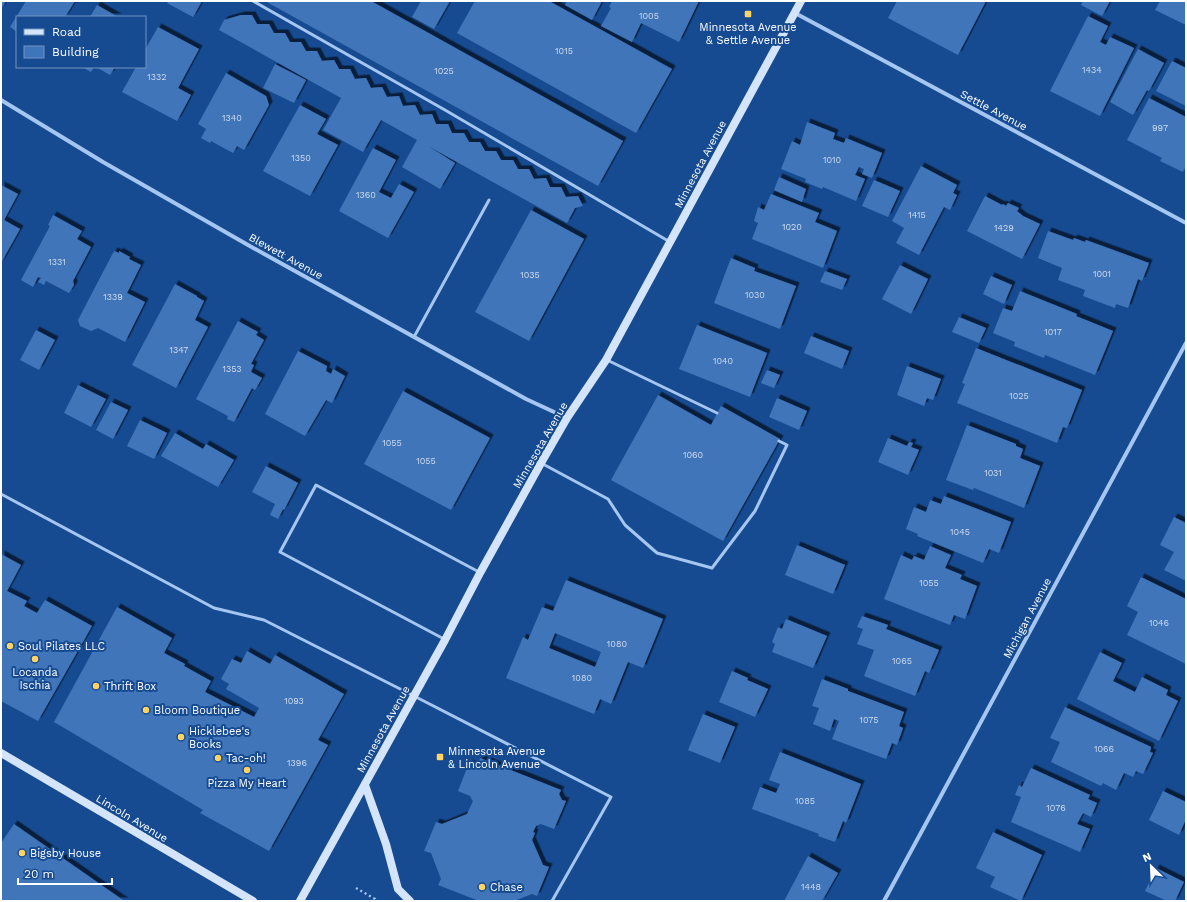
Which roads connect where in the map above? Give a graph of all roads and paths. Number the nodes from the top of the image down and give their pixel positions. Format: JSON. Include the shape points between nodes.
{"nodes":[{"id":1,"x":253,"y":1,"type":"edge"},
{"id":2,"x":801,"y":1,"type":"edge"},
{"id":3,"x":794,"y":13,"type":"junction"},
{"id":4,"x":1,"y":100,"type":"edge"},
{"id":5,"x":489,"y":200,"type":"dead end"},
{"id":6,"x":1186,"y":222,"type":"edge"},
{"id":7,"x":670,"y":242,"type":"junction"},
{"id":8,"x":414,"y":337,"type":"junction"},
{"id":9,"x":1186,"y":343,"type":"edge"},
{"id":10,"x":606,"y":360,"type":"junction"},
{"id":11,"x":717,"y":413,"type":"dead end"},
{"id":12,"x":567,"y":418,"type":"junction"},
{"id":13,"x":779,"y":441,"type":"dead end"},
{"id":14,"x":541,"y":462,"type":"junction"},
{"id":15,"x":1,"y":494,"type":"edge"},
{"id":16,"x":480,"y":572,"type":"junction"},
{"id":17,"x":445,"y":640,"type":"junction"},
{"id":18,"x":414,"y":696,"type":"junction"},
{"id":19,"x":1,"y":753,"type":"edge"},
{"id":20,"x":365,"y":784,"type":"junction"},
{"id":21,"x":356,"y":888,"type":"dead end"},
{"id":22,"x":253,"y":901,"type":"edge"},
{"id":23,"x":300,"y":901,"type":"edge"},
{"id":24,"x":375,"y":901,"type":"edge"},
{"id":25,"x":410,"y":901,"type":"edge"},
{"id":26,"x":552,"y":901,"type":"edge"},
{"id":27,"x":884,"y":901,"type":"edge"}],
"edges":[{"from":1,"to":7,"type":"lane"},
{"from":2,"to":3,"type":"main road","name":"Minnesota Avenue"},
{"from":3,"to":6,"type":"street","name":"Settle Avenue"},
{"from":3,"to":7,"type":"main road","name":"Minnesota Avenue"},
{"from":4,"to":8,"type":"street","name":"Blewett Avenue","via":[[103,162]]},
{"from":5,"to":8,"type":"lane"},
{"from":7,"to":10,"type":"main road","name":"Minnesota Avenue"},
{"from":8,"to":12,"type":"street","name":"Blewett Avenue","via":[[526,399]]},
{"from":9,"to":27,"type":"street","name":"Michigan Avenue"},
{"from":10,"to":11,"type":"lane"},
{"from":10,"to":12,"type":"main road","name":"Minnesota Avenue"},
{"from":12,"to":14,"type":"main road","name":"Minnesota Avenue"},
{"from":13,"to":14,"type":"lane","via":[[787,444],[755,512],[712,568],[657,553],[625,525],[608,499]]},
{"from":14,"to":16,"type":"main road","name":"Minnesota Avenue"},
{"from":15,"to":18,"type":"lane","via":[[214,608],[264,620]]},
{"from":16,"to":17,"type":"main road","name":"Minnesota Avenue"},
{"from":16,"to":17,"type":"lane","via":[[316,485],[280,552]]},
{"from":17,"to":18,"type":"main road","name":"Minnesota Avenue"},
{"from":18,"to":20,"type":"main road","name":"Minnesota Avenue"},
{"from":18,"to":26,"type":"lane","via":[[610,797]]},
{"from":19,"to":22,"type":"main road","name":"Lincoln Avenue"},
{"from":20,"to":23,"type":"main road","name":"Minnesota Avenue"},
{"from":20,"to":25,"type":"main road","via":[[386,844],[398,889]]},
{"from":21,"to":24,"type":"path"}]}
